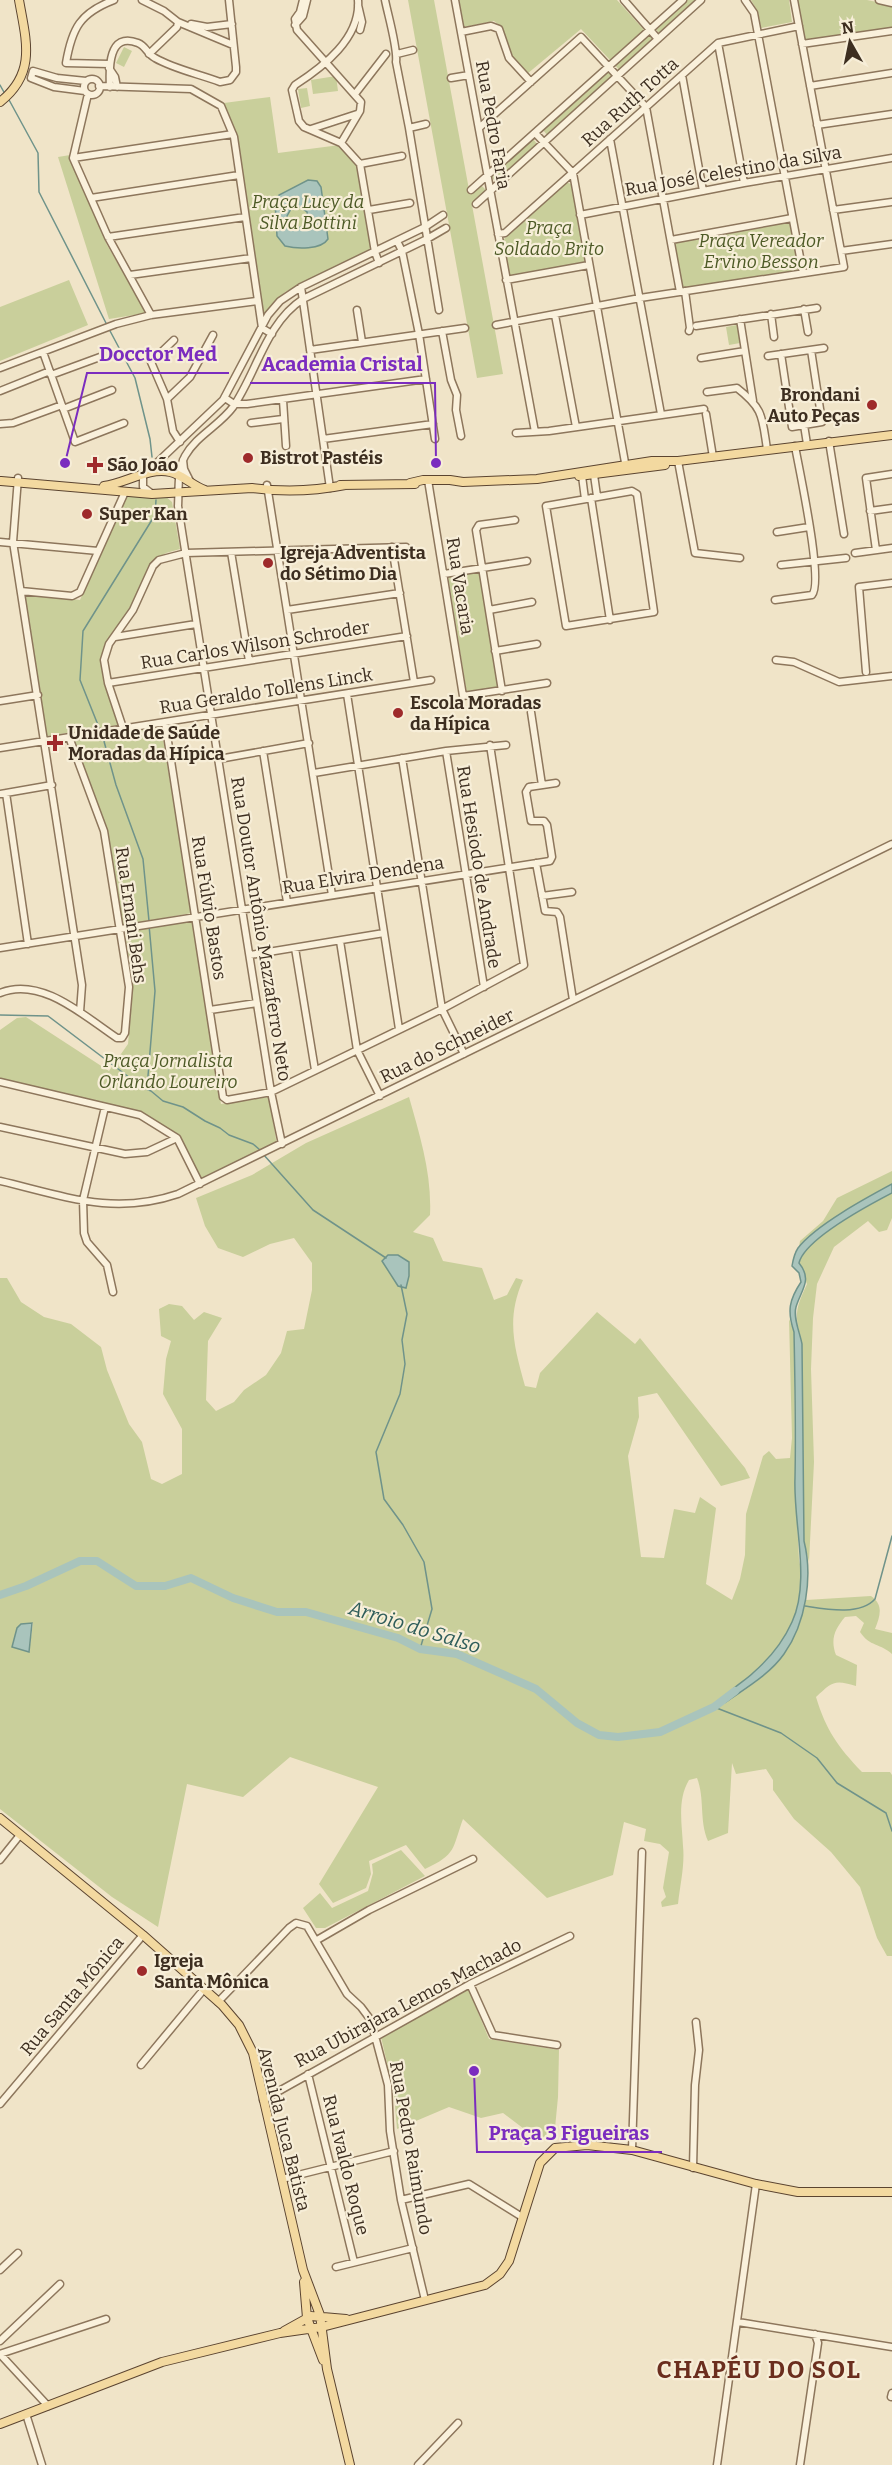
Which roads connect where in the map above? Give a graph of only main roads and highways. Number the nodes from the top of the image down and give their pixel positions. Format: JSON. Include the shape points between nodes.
{"nodes":[{"id":1,"x":19,"y":0,"type":"edge"},
{"id":2,"x":0,"y":102,"type":"edge"},
{"id":3,"x":892,"y":435,"type":"edge"},
{"id":4,"x":626,"y":468,"type":"junction"},
{"id":5,"x":567,"y":476,"type":"junction"},
{"id":6,"x":0,"y":481,"type":"edge"},
{"id":7,"x":97,"y":488,"type":"junction"},
{"id":8,"x":207,"y":490,"type":"junction"},
{"id":9,"x":0,"y":1818,"type":"edge"},
{"id":10,"x":892,"y":2192,"type":"edge"},
{"id":11,"x":303,"y":2270,"type":"junction"},
{"id":12,"x":320,"y":2315,"type":"junction"},
{"id":13,"x":307,"y":2318,"type":"junction"},
{"id":14,"x":348,"y":2319,"type":"junction"},
{"id":15,"x":322,"y":2327,"type":"junction"},
{"id":16,"x":310,"y":2330,"type":"junction"},
{"id":17,"x":280,"y":2333,"type":"junction"},
{"id":18,"x":327,"y":2369,"type":"junction"},
{"id":19,"x":0,"y":2424,"type":"edge"},
{"id":20,"x":350,"y":2465,"type":"edge"}],
"edges":[{"from":1,"to":2,"type":"main road","via":[[26,66],[14,89]]},
{"from":3,"to":4,"type":"main road"},
{"from":4,"to":5,"type":"main road"},
{"from":4,"to":5,"type":"main road","via":[[593,469]]},
{"from":5,"to":8,"type":"main road"},
{"from":6,"to":7,"type":"main road"},
{"from":7,"to":8,"type":"main road","via":[[152,494]]},
{"from":7,"to":8,"type":"main road","via":[[156,471],[169,472]]},
{"from":9,"to":11,"type":"main road","name":"Avenida Juca Batista","via":[[143,1935],[239,2025],[253,2053]]},
{"from":10,"to":14,"type":"main road","via":[[798,2192],[633,2151],[573,2145],[550,2151],[540,2163],[509,2261],[495,2280]]},
{"from":11,"to":12,"type":"main road","name":"Avenida Juca Batista"},
{"from":11,"to":13,"type":"main road","name":"Avenida Juca Batista"},
{"from":12,"to":13,"type":"main road"},
{"from":12,"to":14,"type":"main road"},
{"from":12,"to":15,"type":"main road","name":"Avenida Juca Batista"},
{"from":13,"to":16,"type":"main road","name":"Avenida Juca Batista"},
{"from":13,"to":17,"type":"main road"},
{"from":14,"to":15,"type":"main road"},
{"from":15,"to":16,"type":"main road"},
{"from":15,"to":18,"type":"main road","name":"Avenida Juca Batista"},
{"from":16,"to":17,"type":"main road"},
{"from":16,"to":18,"type":"main road","name":"Avenida Juca Batista"},
{"from":17,"to":19,"type":"main road","via":[[162,2362]]},
{"from":18,"to":20,"type":"main road","name":"Avenida Juca Batista"}]}
